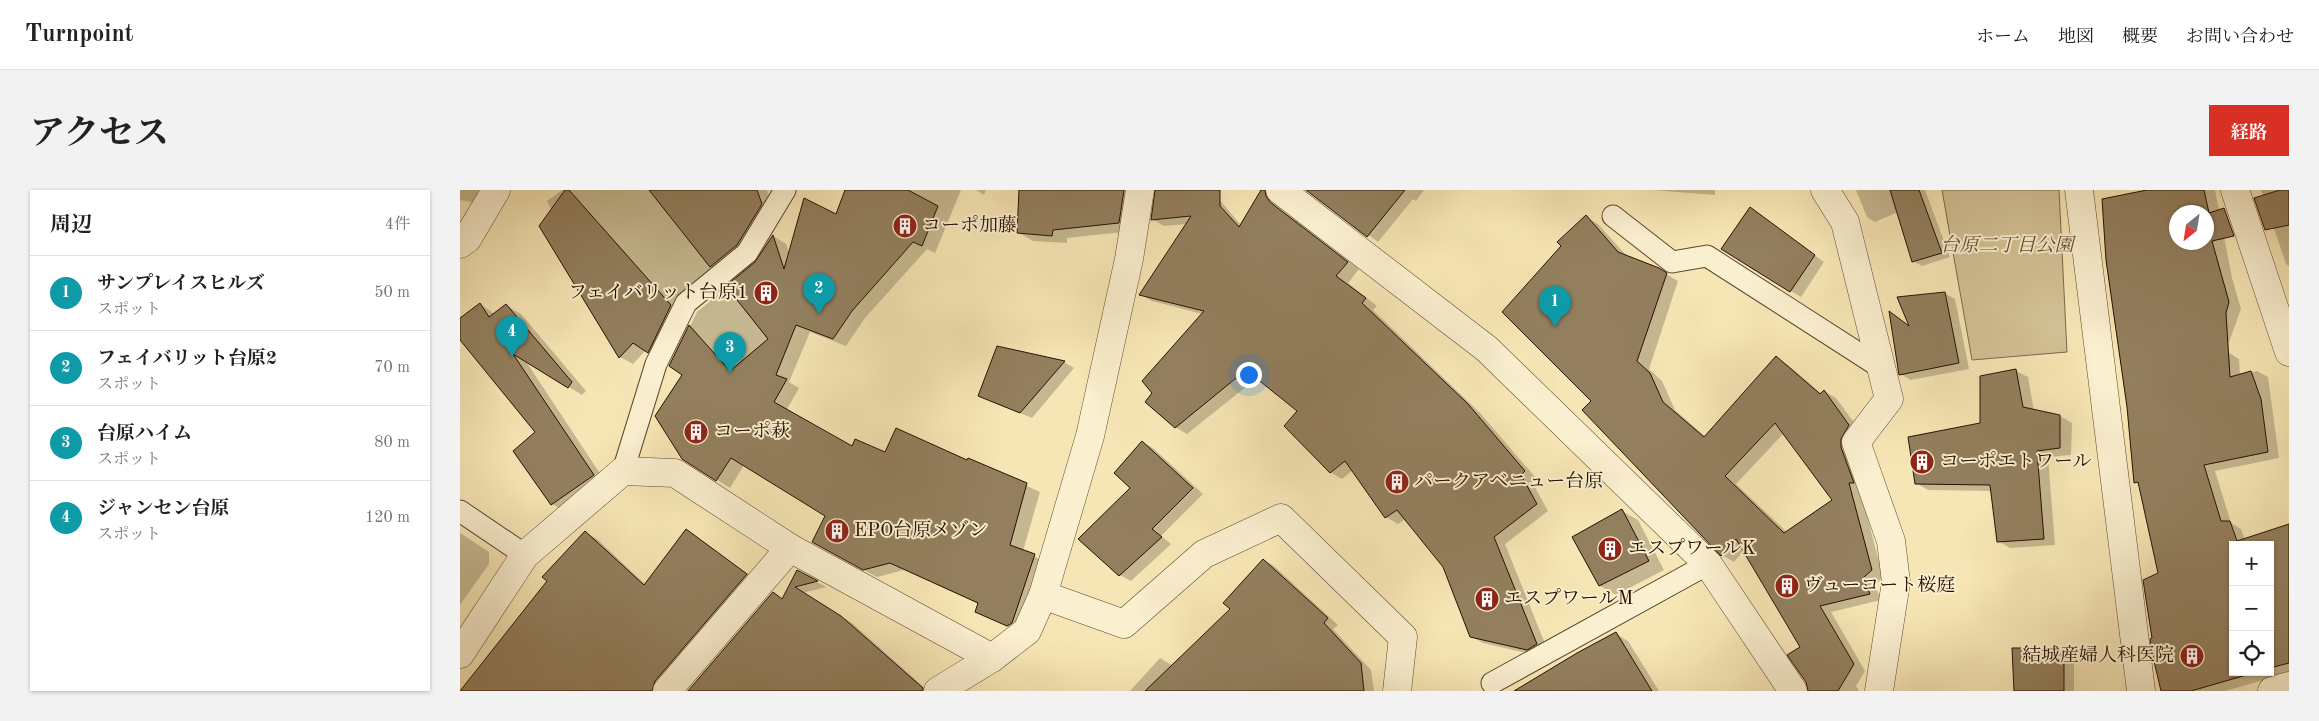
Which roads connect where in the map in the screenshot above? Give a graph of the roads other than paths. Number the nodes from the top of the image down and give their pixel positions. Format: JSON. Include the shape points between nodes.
{"nodes":[{"id":1,"x":496,"y":190,"type":"edge"},
{"id":2,"x":785,"y":190,"type":"edge"},
{"id":3,"x":1140,"y":190,"type":"edge"},
{"id":4,"x":1280,"y":190,"type":"edge"},
{"id":5,"x":1825,"y":190,"type":"edge"},
{"id":6,"x":2079,"y":190,"type":"edge"},
{"id":7,"x":2235,"y":190,"type":"edge"},
{"id":8,"x":1612,"y":216,"type":"dead end"},
{"id":9,"x":460,"y":244,"type":"edge"},
{"id":10,"x":2289,"y":352,"type":"edge"},
{"id":11,"x":1883,"y":369,"type":"junction"},
{"id":12,"x":623,"y":471,"type":"junction"},
{"id":13,"x":460,"y":512,"type":"edge"},
{"id":14,"x":790,"y":548,"type":"junction"},
{"id":15,"x":525,"y":555,"type":"junction"},
{"id":16,"x":1708,"y":564,"type":"junction"},
{"id":17,"x":1043,"y":595,"type":"junction"},
{"id":18,"x":460,"y":654,"type":"edge"},
{"id":19,"x":992,"y":658,"type":"junction"},
{"id":20,"x":1492,"y":683,"type":"dead end"},
{"id":21,"x":2289,"y":686,"type":"edge"},
{"id":22,"x":667,"y":691,"type":"edge"},
{"id":23,"x":938,"y":691,"type":"edge"},
{"id":24,"x":1397,"y":691,"type":"edge"},
{"id":25,"x":1793,"y":691,"type":"edge"},
{"id":26,"x":1879,"y":691,"type":"edge"},
{"id":27,"x":2142,"y":691,"type":"edge"},
{"id":28,"x":2272,"y":691,"type":"edge"}],
"edges":[{"from":1,"to":9,"type":"street","via":[[467,239]]},
{"from":2,"to":12,"type":"lane","via":[[748,253],[686,303],[656,364]]},
{"from":3,"to":17,"type":"street","via":[[1129,259],[1090,436]]},
{"from":4,"to":16,"type":"street","via":[[1487,349]]},
{"from":5,"to":11,"type":"street","via":[[1845,222]]},
{"from":6,"to":27,"type":"street"},
{"from":7,"to":10,"type":"street"},
{"from":8,"to":11,"type":"lane","via":[[1672,262],[1707,256]]},
{"from":11,"to":26,"type":"street","via":[[1889,399],[1856,442],[1891,541],[1896,582]]},
{"from":12,"to":14,"type":"street","via":[[675,473]]},
{"from":12,"to":15,"type":"street"},
{"from":13,"to":15,"type":"lane"},
{"from":14,"to":19,"type":"street"},
{"from":14,"to":22,"type":"street"},
{"from":15,"to":18,"type":"street"},
{"from":16,"to":20,"type":"lane"},
{"from":16,"to":25,"type":"street"},
{"from":17,"to":19,"type":"street","via":[[1028,631]]},
{"from":17,"to":24,"type":"street","via":[[1124,624],[1204,554],[1281,518],[1403,637]]},
{"from":19,"to":23,"type":"street"},
{"from":21,"to":28,"type":"street"}]}
